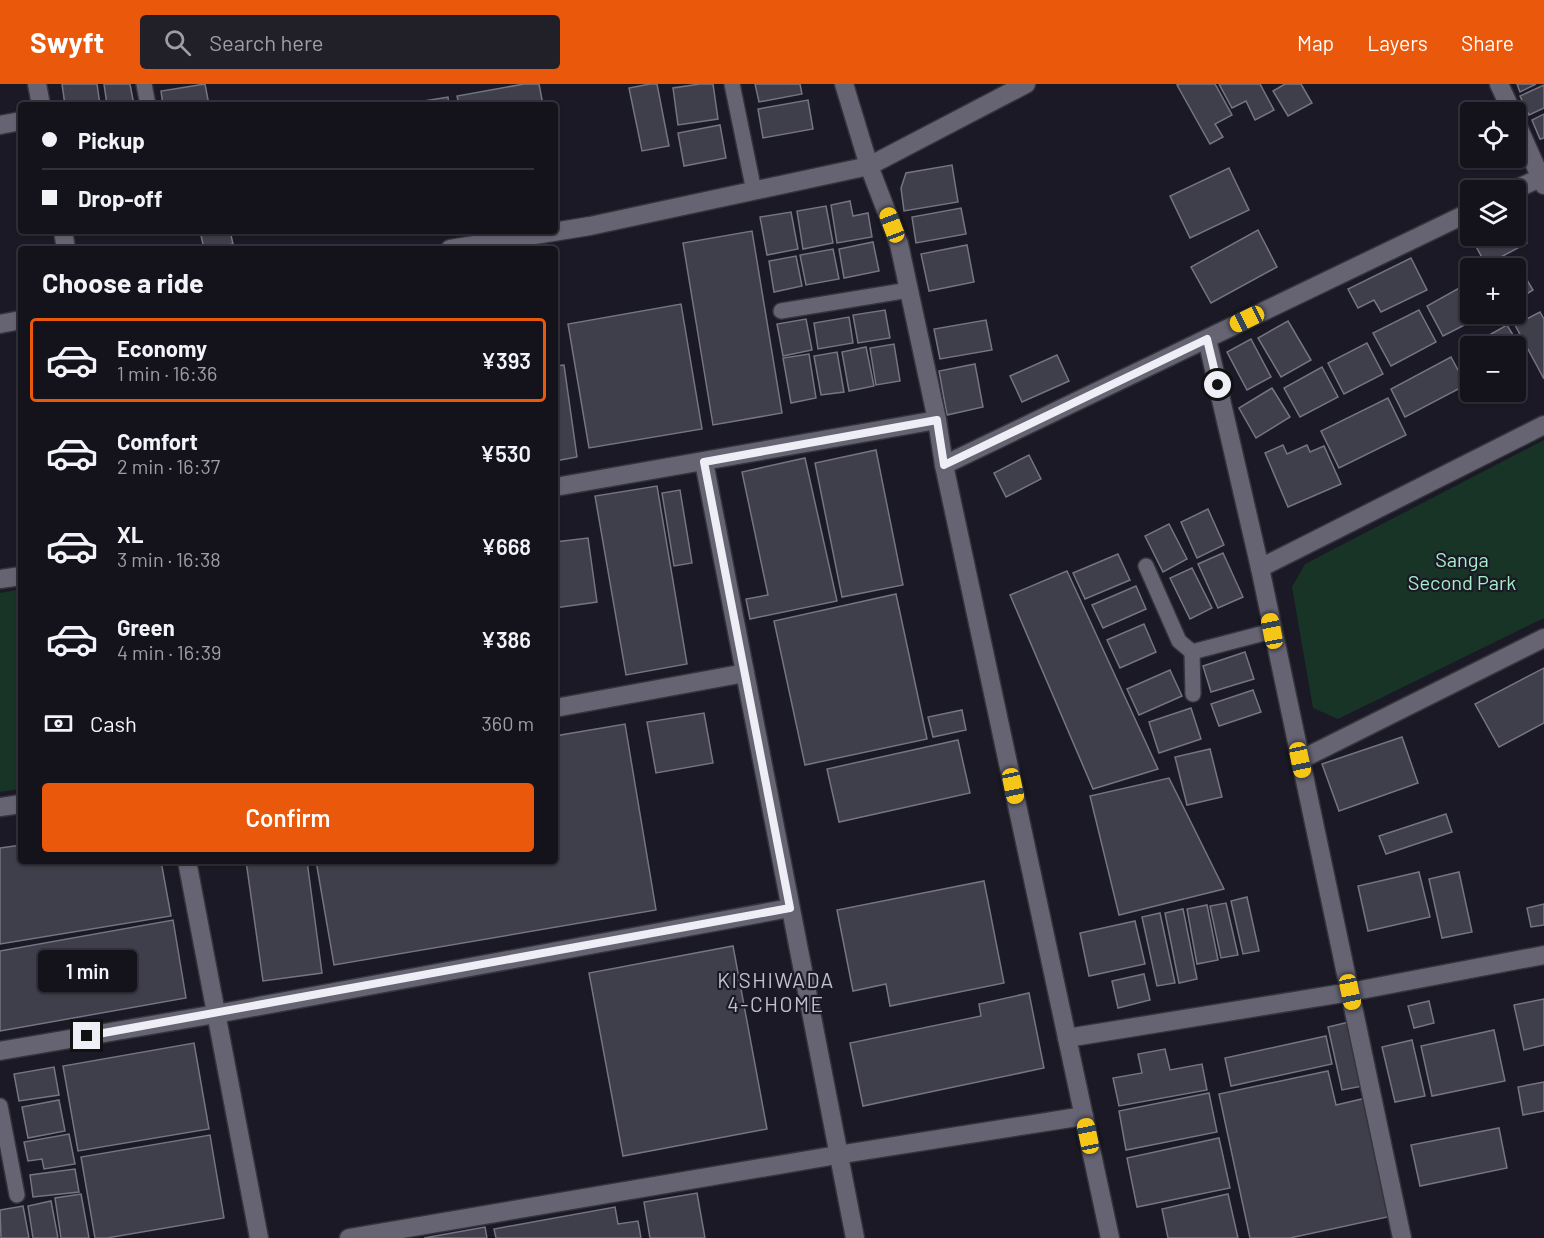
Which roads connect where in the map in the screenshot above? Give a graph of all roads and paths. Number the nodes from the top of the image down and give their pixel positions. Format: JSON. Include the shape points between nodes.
{"nodes":[{"id":1,"x":37,"y":84,"type":"edge"},
{"id":2,"x":144,"y":84,"type":"edge"},
{"id":3,"x":732,"y":84,"type":"edge"},
{"id":4,"x":844,"y":84,"type":"edge"},
{"id":5,"x":1026,"y":84,"type":"edge"},
{"id":6,"x":1499,"y":84,"type":"edge"},
{"id":7,"x":40,"y":102,"type":"edge"},
{"id":8,"x":147,"y":102,"type":"edge"},
{"id":9,"x":1507,"y":102,"type":"edge"},
{"id":10,"x":18,"y":122,"type":"edge"},
{"id":11,"x":0,"y":125,"type":"edge"},
{"id":12,"x":1526,"y":145,"type":"edge"},
{"id":13,"x":869,"y":166,"type":"junction"},
{"id":14,"x":1542,"y":181,"type":"edge"},
{"id":15,"x":1526,"y":186,"type":"edge"},
{"id":16,"x":754,"y":191,"type":"junction"},
{"id":17,"x":1460,"y":217,"type":"edge"},
{"id":18,"x":558,"y":231,"type":"edge"},
{"id":19,"x":541,"y":234,"type":"edge"},
{"id":20,"x":468,"y":246,"type":"edge"},
{"id":21,"x":909,"y":290,"type":"junction"},
{"id":22,"x":781,"y":311,"type":"dead end"},
{"id":23,"x":18,"y":321,"type":"edge"},
{"id":24,"x":0,"y":324,"type":"edge"},
{"id":25,"x":1207,"y":339,"type":"junction"},
{"id":26,"x":937,"y":420,"type":"junction"},
{"id":27,"x":1544,"y":425,"type":"edge"},
{"id":28,"x":704,"y":462,"type":"junction"},
{"id":29,"x":944,"y":465,"type":"junction"},
{"id":30,"x":558,"y":486,"type":"edge"},
{"id":31,"x":1146,"y":566,"type":"dead end"},
{"id":32,"x":1260,"y":568,"type":"junction"},
{"id":33,"x":18,"y":576,"type":"edge"},
{"id":34,"x":0,"y":579,"type":"edge"},
{"id":35,"x":1272,"y":631,"type":"junction"},
{"id":36,"x":1544,"y":638,"type":"edge"},
{"id":37,"x":1192,"y":652,"type":"junction"},
{"id":38,"x":745,"y":673,"type":"junction"},
{"id":39,"x":1193,"y":694,"type":"dead end"},
{"id":40,"x":558,"y":707,"type":"edge"},
{"id":41,"x":1300,"y":760,"type":"junction"},
{"id":42,"x":18,"y":804,"type":"edge"},
{"id":43,"x":0,"y":807,"type":"edge"},
{"id":44,"x":188,"y":864,"type":"edge"},
{"id":45,"x":790,"y":908,"type":"junction"},
{"id":46,"x":1544,"y":955,"type":"edge"},
{"id":47,"x":1350,"y":992,"type":"junction"},
{"id":48,"x":216,"y":1014,"type":"junction"},
{"id":49,"x":1067,"y":1038,"type":"junction"},
{"id":50,"x":0,"y":1051,"type":"edge"},
{"id":51,"x":0,"y":1106,"type":"edge"},
{"id":52,"x":1084,"y":1116,"type":"junction"},
{"id":53,"x":837,"y":1155,"type":"junction"},
{"id":54,"x":17,"y":1194,"type":"dead end"},
{"id":55,"x":259,"y":1238,"type":"edge"},
{"id":56,"x":349,"y":1238,"type":"edge"},
{"id":57,"x":855,"y":1238,"type":"edge"},
{"id":58,"x":1110,"y":1238,"type":"edge"},
{"id":59,"x":1402,"y":1238,"type":"edge"}],
"edges":[{"from":1,"to":7,"type":"street"},
{"from":2,"to":8,"type":"lane"},
{"from":3,"to":16,"type":"lane"},
{"from":4,"to":13,"type":"street"},
{"from":5,"to":13,"type":"street"},
{"from":6,"to":9,"type":"street"},
{"from":10,"to":11,"type":"street"},
{"from":12,"to":14,"type":"street"},
{"from":13,"to":16,"type":"street"},
{"from":13,"to":21,"type":"street","via":[[899,244]]},
{"from":14,"to":15,"type":"street"},
{"from":16,"to":18,"type":"street"},
{"from":17,"to":25,"type":"street"},
{"from":19,"to":20,"type":"street"},
{"from":21,"to":22,"type":"lane"},
{"from":21,"to":26,"type":"street"},
{"from":23,"to":24,"type":"street"},
{"from":25,"to":29,"type":"street"},
{"from":25,"to":32,"type":"street"},
{"from":26,"to":28,"type":"street"},
{"from":26,"to":29,"type":"street"},
{"from":27,"to":32,"type":"street"},
{"from":28,"to":30,"type":"street"},
{"from":28,"to":38,"type":"street"},
{"from":29,"to":49,"type":"street"},
{"from":31,"to":37,"type":"lane","via":[[1179,641]]},
{"from":32,"to":35,"type":"street"},
{"from":33,"to":34,"type":"street"},
{"from":35,"to":37,"type":"lane"},
{"from":35,"to":41,"type":"street"},
{"from":36,"to":41,"type":"street"},
{"from":37,"to":39,"type":"lane"},
{"from":38,"to":40,"type":"street"},
{"from":38,"to":45,"type":"street"},
{"from":41,"to":47,"type":"street"},
{"from":42,"to":43,"type":"street"},
{"from":44,"to":48,"type":"street"},
{"from":45,"to":48,"type":"street"},
{"from":45,"to":53,"type":"street"},
{"from":46,"to":47,"type":"street"},
{"from":47,"to":49,"type":"street"},
{"from":47,"to":59,"type":"street"},
{"from":48,"to":50,"type":"street"},
{"from":48,"to":55,"type":"street"},
{"from":49,"to":52,"type":"street"},
{"from":51,"to":54,"type":"lane"},
{"from":52,"to":53,"type":"street"},
{"from":52,"to":58,"type":"street"},
{"from":53,"to":56,"type":"street"},
{"from":53,"to":57,"type":"street"}]}
